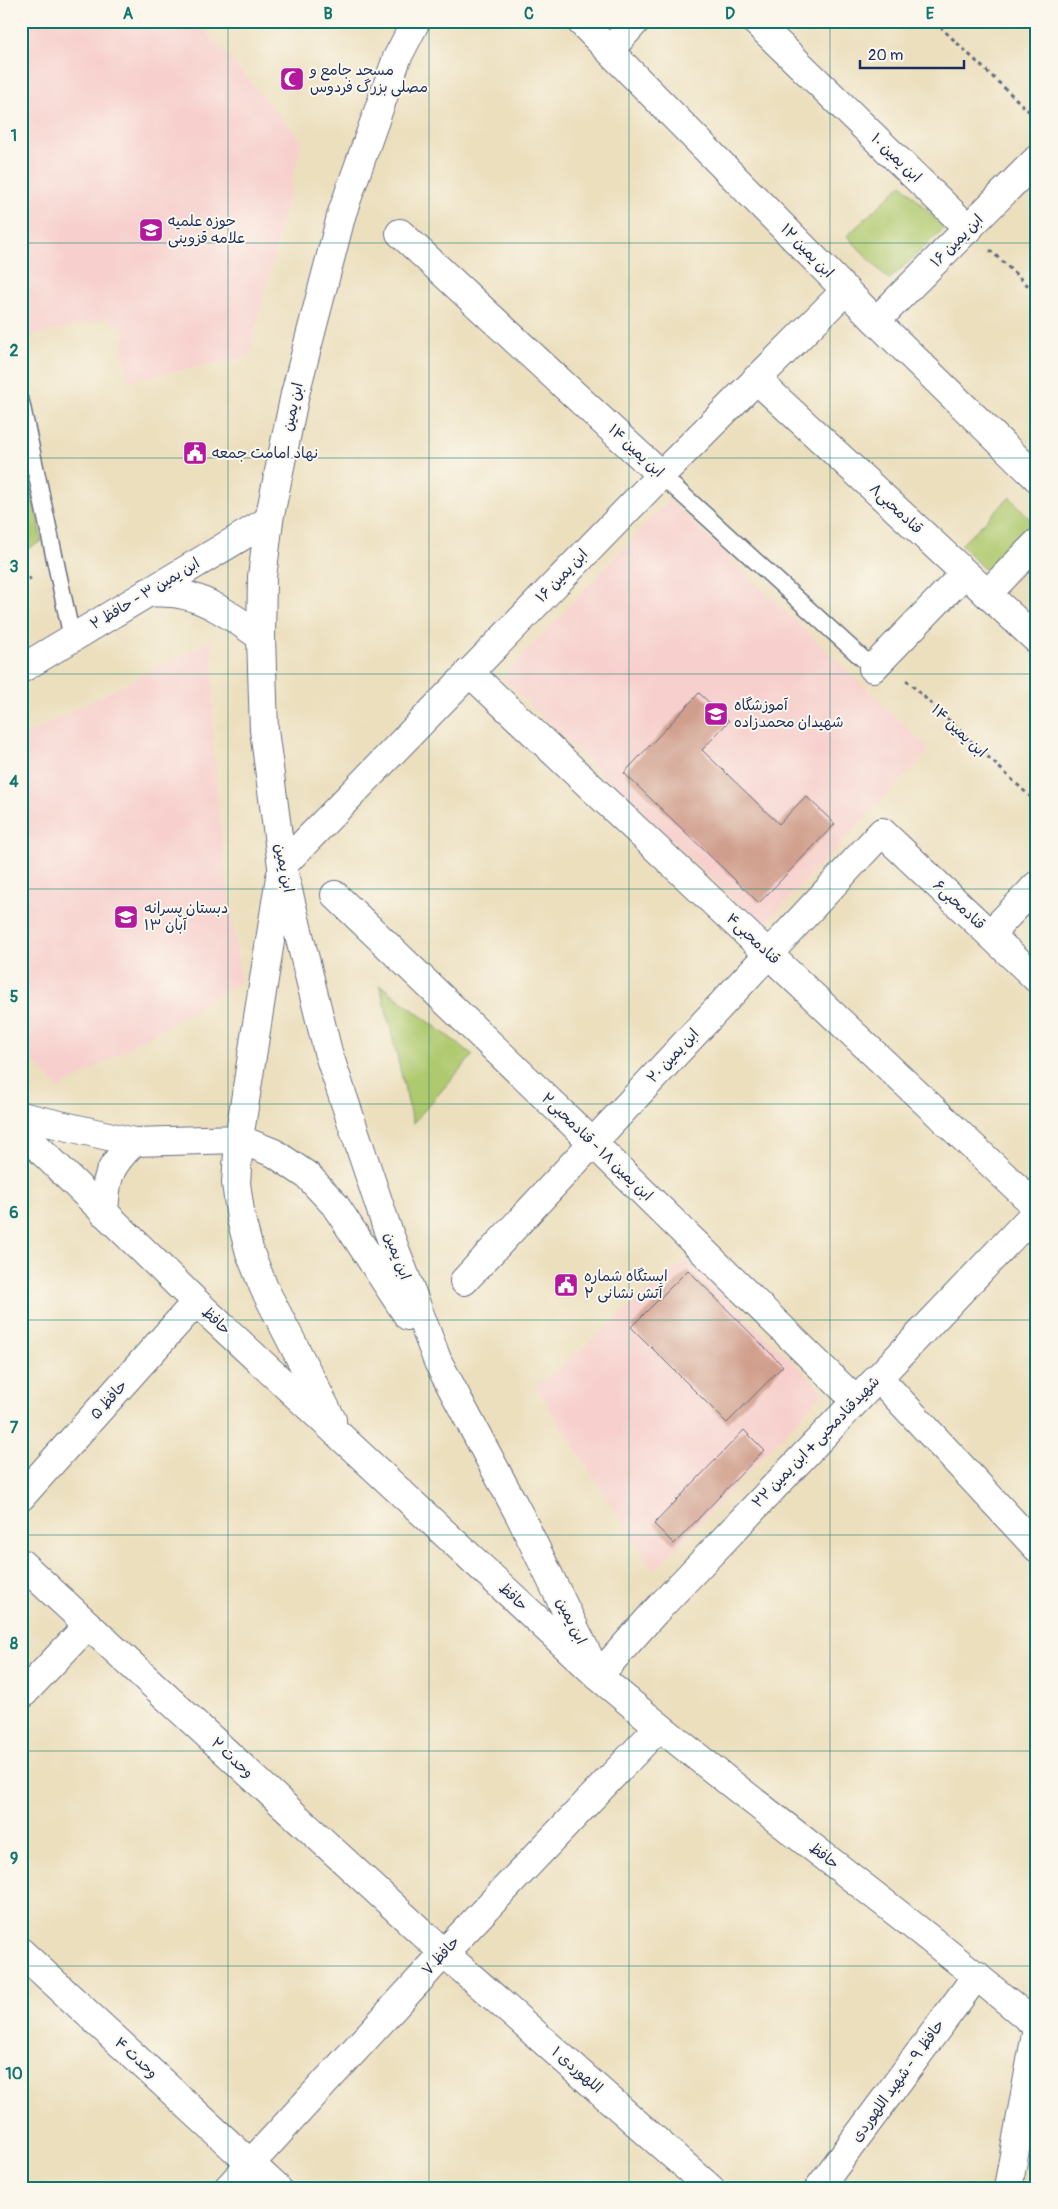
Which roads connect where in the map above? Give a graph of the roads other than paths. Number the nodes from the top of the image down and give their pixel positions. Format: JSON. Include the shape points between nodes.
{"nodes":[{"id":1,"x":416,"y":21,"type":"edge"},
{"id":2,"x":580,"y":21,"type":"edge"},
{"id":3,"x":636,"y":21,"type":"edge"},
{"id":4,"x":755,"y":21,"type":"edge"},
{"id":5,"x":610,"y":50,"type":"junction"},
{"id":6,"x":1037,"y":159,"type":"edge"},
{"id":7,"x":969,"y":229,"type":"junction"},
{"id":8,"x":400,"y":233,"type":"dead end"},
{"id":9,"x":846,"y":290,"type":"junction"},
{"id":10,"x":876,"y":321,"type":"junction"},
{"id":11,"x":756,"y":378,"type":"junction"},
{"id":12,"x":21,"y":402,"type":"edge"},
{"id":13,"x":661,"y":474,"type":"junction"},
{"id":14,"x":1037,"y":478,"type":"edge"},
{"id":15,"x":269,"y":520,"type":"junction"},
{"id":16,"x":1037,"y":543,"type":"edge"},
{"id":17,"x":965,"y":573,"type":"junction"},
{"id":18,"x":148,"y":592,"type":"junction"},
{"id":19,"x":987,"y":594,"type":"junction"},
{"id":20,"x":261,"y":637,"type":"junction"},
{"id":21,"x":72,"y":638,"type":"junction"},
{"id":22,"x":1037,"y":640,"type":"edge"},
{"id":23,"x":877,"y":663,"type":"joint"},
{"id":24,"x":21,"y":669,"type":"edge"},
{"id":25,"x":469,"y":672,"type":"junction"},
{"id":26,"x":882,"y":832,"type":"joint"},
{"id":27,"x":282,"y":866,"type":"junction"},
{"id":28,"x":1037,"y":886,"type":"edge"},
{"id":29,"x":336,"y":895,"type":"dead end"},
{"id":30,"x":990,"y":934,"type":"junction"},
{"id":31,"x":768,"y":954,"type":"junction"},
{"id":32,"x":1037,"y":979,"type":"edge"},
{"id":33,"x":21,"y":1116,"type":"edge"},
{"id":34,"x":21,"y":1130,"type":"edge"},
{"id":35,"x":239,"y":1139,"type":"junction"},
{"id":36,"x":134,"y":1142,"type":"junction"},
{"id":37,"x":592,"y":1142,"type":"junction"},
{"id":38,"x":1037,"y":1207,"type":"edge"},
{"id":39,"x":1037,"y":1211,"type":"edge"},
{"id":40,"x":104,"y":1213,"type":"junction"},
{"id":41,"x":464,"y":1281,"type":"dead end"},
{"id":42,"x":196,"y":1302,"type":"junction"},
{"id":43,"x":438,"y":1362,"type":"junction"},
{"id":44,"x":878,"y":1376,"type":"junction"},
{"id":45,"x":856,"y":1401,"type":"junction"},
{"id":46,"x":342,"y":1438,"type":"junction"},
{"id":47,"x":21,"y":1497,"type":"edge"},
{"id":48,"x":1037,"y":1548,"type":"edge"},
{"id":49,"x":21,"y":1563,"type":"edge"},
{"id":50,"x":88,"y":1625,"type":"junction"},
{"id":51,"x":598,"y":1676,"type":"junction"},
{"id":52,"x":21,"y":1696,"type":"edge"},
{"id":53,"x":658,"y":1728,"type":"junction"},
{"id":54,"x":21,"y":1952,"type":"edge"},
{"id":55,"x":444,"y":1953,"type":"junction"},
{"id":56,"x":977,"y":1975,"type":"junction"},
{"id":57,"x":1037,"y":2027,"type":"edge"},
{"id":58,"x":250,"y":2164,"type":"junction"},
{"id":59,"x":228,"y":2188,"type":"edge"},
{"id":60,"x":277,"y":2188,"type":"edge"},
{"id":61,"x":710,"y":2188,"type":"edge"},
{"id":62,"x":819,"y":2188,"type":"edge"},
{"id":63,"x":1008,"y":2188,"type":"edge"}],
"edges":[{"from":1,"to":15,"type":"street","name":"ابن یمین","via":[[397,58],[342,213],[295,394]]},
{"from":2,"to":5,"type":"street","name":"ابن یمین ۱۲"},
{"from":3,"to":5,"type":"street"},
{"from":4,"to":7,"type":"street","name":"ابن یمین ۱۰"},
{"from":5,"to":9,"type":"street","name":"ابن یمین ۱۲"},
{"from":6,"to":7,"type":"street","name":"ابن یمین ۱۶"},
{"from":7,"to":10,"type":"street","name":"ابن یمین ۱۶"},
{"from":8,"to":13,"type":"street","name":"ابن یمین ۱۴"},
{"from":9,"to":10,"type":"street","name":"ابن یمین ۱۲"},
{"from":9,"to":11,"type":"street","name":"ابن یمین ۱۶"},
{"from":10,"to":14,"type":"street","name":"ابن یمین ۱۲"},
{"from":11,"to":13,"type":"street","name":"ابن یمین ۱۶"},
{"from":11,"to":17,"type":"street","name":"قنادمحبی۸"},
{"from":12,"to":21,"type":"lane"},
{"from":13,"to":23,"type":"lane","name":"ابن یمین ۱۴"},
{"from":13,"to":25,"type":"street","name":"ابن یمین ۱۶"},
{"from":15,"to":18,"type":"street","name":"ابن یمین ۳ - حافظ ۲"},
{"from":15,"to":20,"type":"street","name":"ابن یمین","via":[[262,577]]},
{"from":16,"to":19,"type":"street"},
{"from":17,"to":19,"type":"street","name":"قنادمحبی۸"},
{"from":17,"to":23,"type":"street"},
{"from":18,"to":20,"type":"street","via":[[180,594],[207,604]]},
{"from":18,"to":21,"type":"street","name":"ابن یمین ۳ - حافظ ۲"},
{"from":19,"to":22,"type":"street","name":"قنادمحبی۸"},
{"from":20,"to":27,"type":"street","name":"ابن یمین","via":[[264,730]]},
{"from":21,"to":24,"type":"street","name":"ابن یمین ۳ - حافظ ۲"},
{"from":25,"to":27,"type":"street","name":"ابن یمین ۱۶"},
{"from":25,"to":31,"type":"street","name":"قنادمحبی۴"},
{"from":26,"to":30,"type":"street","name":"قنادمحبی۶"},
{"from":26,"to":31,"type":"street","name":"ابن یمین ۲۰"},
{"from":27,"to":35,"type":"street"},
{"from":27,"to":43,"type":"street","name":"ابن یمین","via":[[328,1052],[347,1113]]},
{"from":28,"to":30,"type":"street"},
{"from":29,"to":37,"type":"street","name":"ابن یمین ۱۸ - قنادمحبی۲"},
{"from":30,"to":32,"type":"street","name":"قنادمحبی۶"},
{"from":31,"to":37,"type":"street","name":"ابن یمین ۲۰"},
{"from":31,"to":38,"type":"street","name":"قنادمحبی۴"},
{"from":33,"to":36,"type":"street"},
{"from":34,"to":40,"type":"street","name":"حافظ"},
{"from":35,"to":36,"type":"street"},
{"from":35,"to":43,"type":"street","via":[[274,1153],[308,1176],[335,1205]]},
{"from":35,"to":46,"type":"street","via":[[236,1183],[250,1253],[264,1288]]},
{"from":36,"to":40,"type":"street","via":[[117,1159],[107,1180]]},
{"from":37,"to":41,"type":"street","name":"ابن یمین ۲۰"},
{"from":37,"to":45,"type":"street","name":"ابن یمین ۱۸ - قنادمحبی۲"},
{"from":39,"to":44,"type":"street","name":"شهیدقنادمحبی + ابن یمین ۲۲"},
{"from":40,"to":42,"type":"street","name":"حافظ"},
{"from":42,"to":46,"type":"street","name":"حافظ"},
{"from":42,"to":47,"type":"street","name":"حافظ ۵"},
{"from":43,"to":51,"type":"street","name":"ابن یمین","via":[[520,1516]]},
{"from":44,"to":45,"type":"street","name":"شهیدقنادمحبی + ابن یمین ۲۲"},
{"from":44,"to":48,"type":"street"},
{"from":45,"to":51,"type":"street","name":"شهیدقنادمحبی + ابن یمین ۲۲","via":[[654,1612]]},
{"from":46,"to":51,"type":"street","name":"حافظ"},
{"from":49,"to":50,"type":"street","name":"وحدت ۲"},
{"from":50,"to":52,"type":"street"},
{"from":50,"to":55,"type":"street","name":"وحدت ۲"},
{"from":51,"to":53,"type":"street","name":"حافظ"},
{"from":53,"to":55,"type":"street","name":"حافظ ۷"},
{"from":53,"to":56,"type":"street","name":"حافظ"},
{"from":54,"to":58,"type":"street","name":"وحدت ۴"},
{"from":55,"to":58,"type":"street","name":"حافظ ۷"},
{"from":55,"to":61,"type":"street","name":"اللهوردی ۱"},
{"from":56,"to":57,"type":"street","name":"حافظ"},
{"from":56,"to":62,"type":"street","name":"حافظ ۹ - شهید اللهوردی"},
{"from":57,"to":63,"type":"street"},
{"from":58,"to":59,"type":"street","name":"حافظ ۷"},
{"from":58,"to":60,"type":"street","name":"وحدت ۴"}]}
